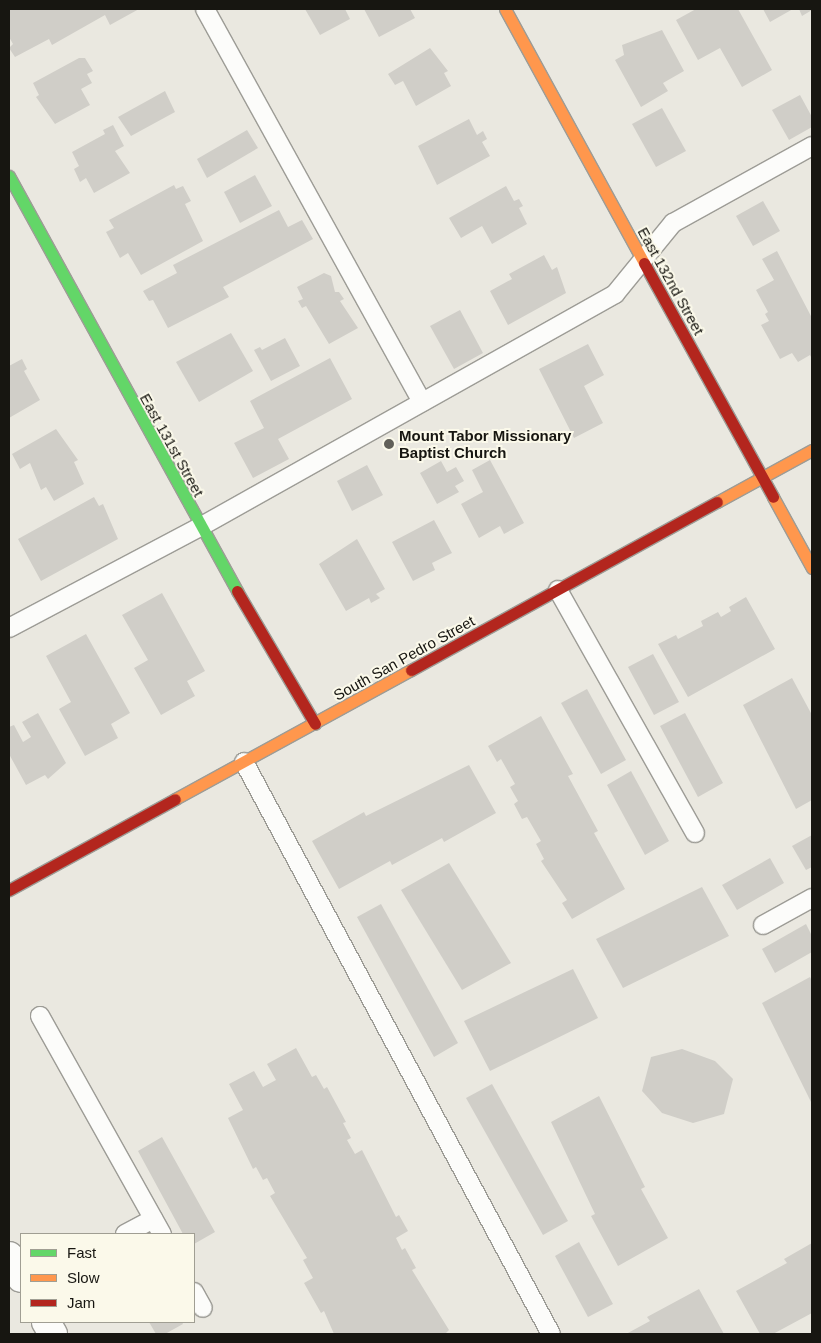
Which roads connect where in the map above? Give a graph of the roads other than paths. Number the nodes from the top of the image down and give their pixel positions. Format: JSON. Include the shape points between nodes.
{"nodes":[{"id":1,"x":205,"y":9,"type":"edge"},
{"id":2,"x":509,"y":10,"type":"edge"},
{"id":3,"x":812,"y":146,"type":"edge"},
{"id":4,"x":9,"y":176,"type":"edge"},
{"id":5,"x":642,"y":259,"type":"junction"},
{"id":6,"x":422,"y":402,"type":"junction"},
{"id":7,"x":812,"y":450,"type":"edge"},
{"id":8,"x":762,"y":477,"type":"junction"},
{"id":9,"x":200,"y":527,"type":"junction"},
{"id":10,"x":812,"y":568,"type":"edge"},
{"id":11,"x":558,"y":590,"type":"junction"},
{"id":12,"x":9,"y":628,"type":"edge"},
{"id":13,"x":315,"y":724,"type":"junction"},
{"id":14,"x":244,"y":762,"type":"junction"},
{"id":15,"x":695,"y":833,"type":"dead end"},
{"id":16,"x":9,"y":890,"type":"edge"},
{"id":17,"x":812,"y":898,"type":"edge"},
{"id":18,"x":763,"y":925,"type":"dead end"},
{"id":19,"x":40,"y":1016,"type":"dead end"},
{"id":20,"x":153,"y":1219,"type":"junction"},
{"id":21,"x":127,"y":1233,"type":"edge"},
{"id":22,"x":161,"y":1233,"type":"edge"},
{"id":23,"x":9,"y":1256,"type":"edge"},
{"id":24,"x":20,"y":1276,"type":"edge"},
{"id":25,"x":195,"y":1294,"type":"edge"},
{"id":26,"x":203,"y":1308,"type":"dead end"},
{"id":27,"x":47,"y":1323,"type":"edge"},
{"id":28,"x":53,"y":1334,"type":"edge"},
{"id":29,"x":551,"y":1334,"type":"edge"}],
"edges":[{"from":1,"to":6,"type":"lane"},
{"from":2,"to":5,"type":"street","name":"East 132nd Street"},
{"from":3,"to":5,"type":"lane","via":[[673,223]]},
{"from":4,"to":9,"type":"street","name":"East 131st Street"},
{"from":5,"to":6,"type":"lane","via":[[615,294]]},
{"from":5,"to":8,"type":"street","name":"East 132nd Street"},
{"from":6,"to":9,"type":"lane"},
{"from":7,"to":8,"type":"street","name":"South San Pedro Street"},
{"from":8,"to":10,"type":"street","name":"East 132nd Street"},
{"from":8,"to":11,"type":"street","name":"South San Pedro Street"},
{"from":9,"to":12,"type":"lane"},
{"from":9,"to":13,"type":"street","name":"East 131st Street"},
{"from":11,"to":13,"type":"street","name":"South San Pedro Street"},
{"from":11,"to":15,"type":"lane"},
{"from":13,"to":14,"type":"street","name":"South San Pedro Street"},
{"from":14,"to":16,"type":"street","name":"South San Pedro Street"},
{"from":14,"to":29,"type":"lane"},
{"from":17,"to":18,"type":"lane"},
{"from":19,"to":20,"type":"lane"},
{"from":20,"to":21,"type":"lane"},
{"from":20,"to":22,"type":"lane"},
{"from":23,"to":24,"type":"street"},
{"from":25,"to":26,"type":"lane"},
{"from":27,"to":28,"type":"street"}]}
